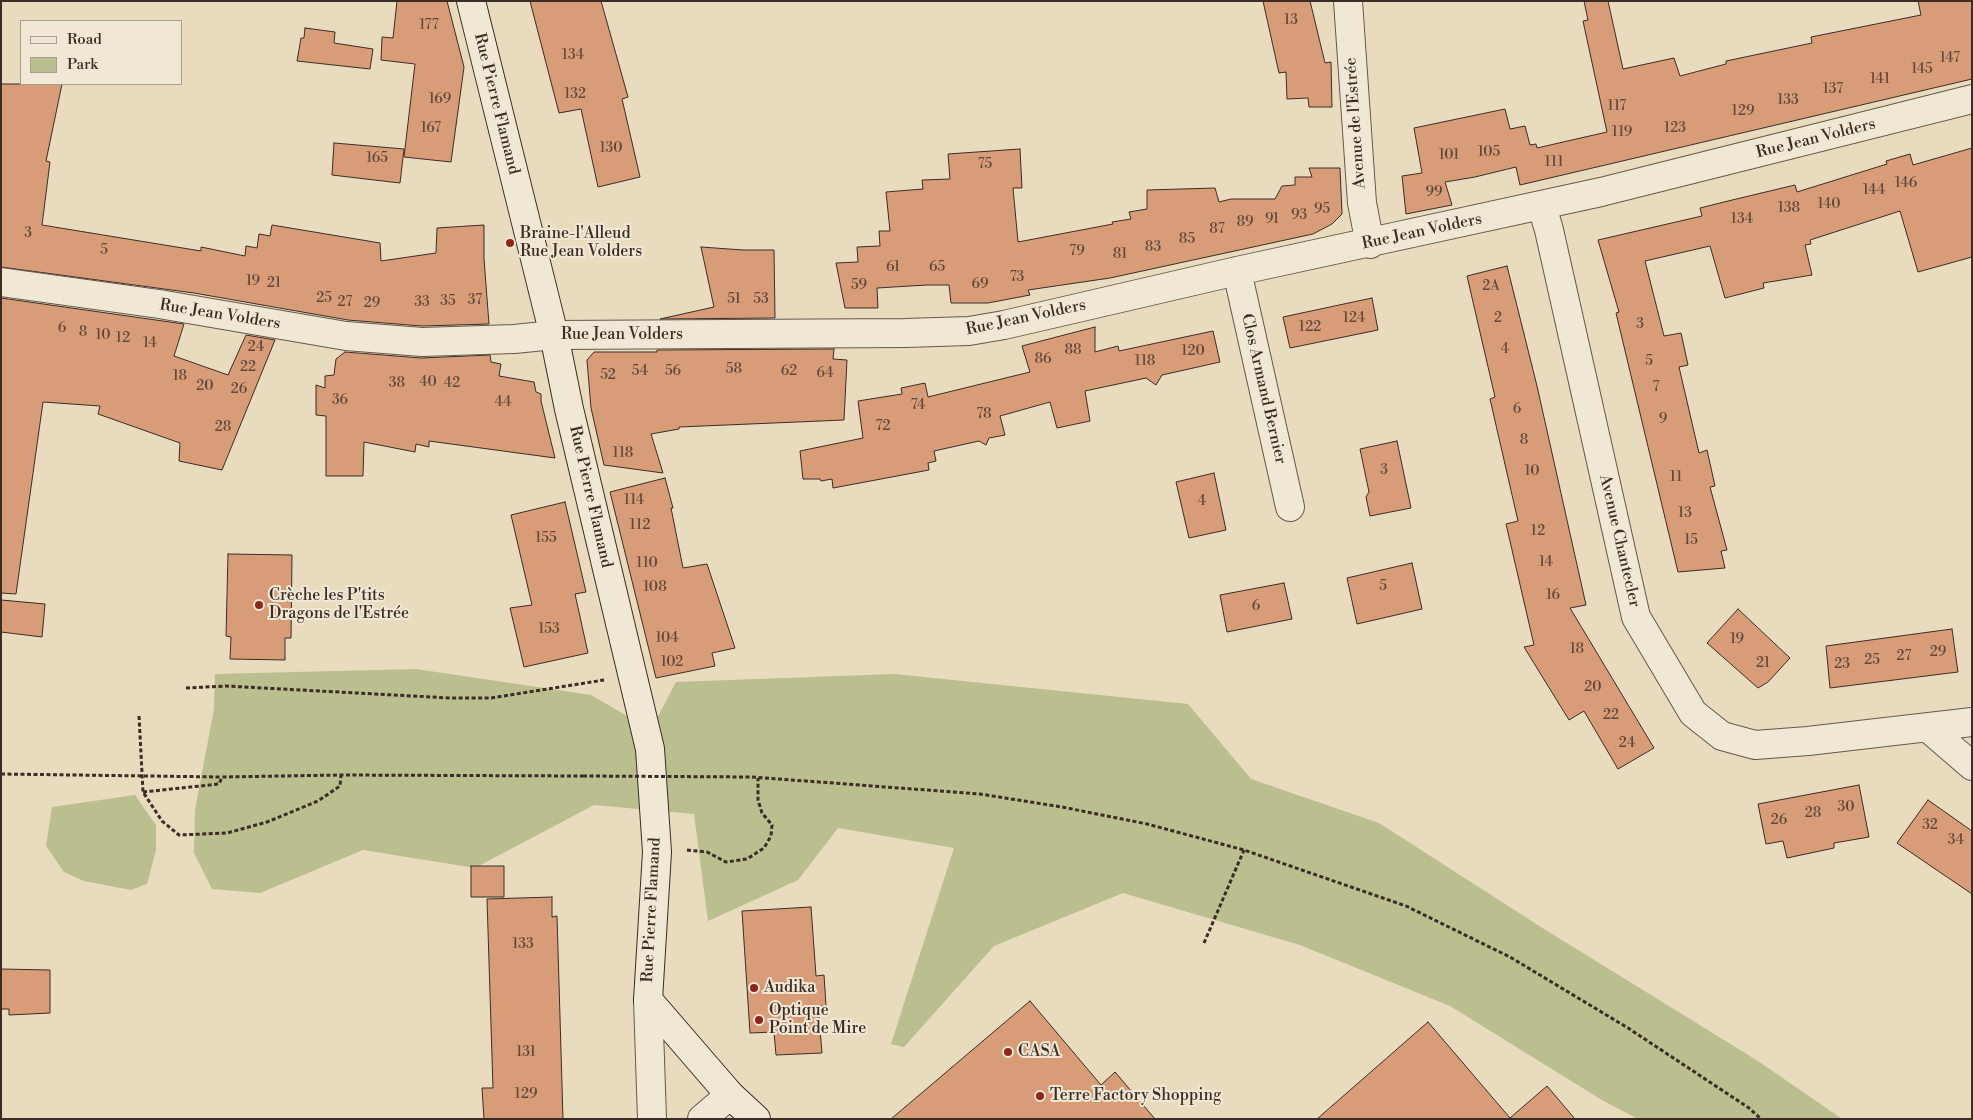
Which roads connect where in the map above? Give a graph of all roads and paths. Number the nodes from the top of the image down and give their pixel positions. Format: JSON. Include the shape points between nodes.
{"nodes":[{"id":1,"x":471,"y":1,"type":"edge"},
{"id":2,"x":1348,"y":1,"type":"edge"},
{"id":3,"x":1972,"y":99,"type":"edge"},
{"id":4,"x":1542,"y":206,"type":"junction"},
{"id":5,"x":1370,"y":244,"type":"junction"},
{"id":6,"x":1237,"y":272,"type":"junction"},
{"id":7,"x":1,"y":282,"type":"edge"},
{"id":8,"x":554,"y":335,"type":"junction"},
{"id":9,"x":1290,"y":507,"type":"dead end"},
{"id":10,"x":633,"y":676,"type":"junction"},
{"id":11,"x":186,"y":688,"type":"dead end"},
{"id":12,"x":139,"y":716,"type":"dead end"},
{"id":13,"x":1972,"y":722,"type":"edge"},
{"id":14,"x":1928,"y":728,"type":"junction"},
{"id":15,"x":1972,"y":766,"type":"edge"},
{"id":16,"x":1,"y":774,"type":"edge"},
{"id":17,"x":341,"y":775,"type":"junction"},
{"id":18,"x":222,"y":777,"type":"junction"},
{"id":19,"x":758,"y":778,"type":"junction"},
{"id":20,"x":143,"y":792,"type":"junction"},
{"id":21,"x":1244,"y":850,"type":"junction"},
{"id":22,"x":657,"y":852,"type":"junction"},
{"id":23,"x":1204,"y":943,"type":"dead end"},
{"id":24,"x":648,"y":1000,"type":"junction"},
{"id":25,"x":730,"y":1094,"type":"junction"},
{"id":26,"x":652,"y":1119,"type":"edge"},
{"id":27,"x":702,"y":1119,"type":"edge"},
{"id":28,"x":756,"y":1119,"type":"edge"},
{"id":29,"x":1761,"y":1119,"type":"edge"}],
"edges":[{"from":1,"to":8,"type":"street","name":"Rue Pierre Flamand"},
{"from":2,"to":5,"type":"street","name":"Avenue de l'Estrée","via":[[1362,203]]},
{"from":3,"to":4,"type":"street","name":"Rue Jean Volders"},
{"from":4,"to":5,"type":"street","name":"Rue Jean Volders"},
{"from":4,"to":14,"type":"street","name":"Avenue Chantecler","via":[[1636,617],[1693,713],[1722,736],[1754,745]]},
{"from":5,"to":6,"type":"street","name":"Rue Jean Volders"},
{"from":6,"to":8,"type":"street","name":"Rue Jean Volders","via":[[969,331]]},
{"from":6,"to":9,"type":"street","name":"Clos Armand Bernier"},
{"from":7,"to":8,"type":"street","name":"Rue Jean Volders","via":[[158,304],[346,336],[422,342]]},
{"from":8,"to":10,"type":"street","name":"Rue Pierre Flamand"},
{"from":10,"to":11,"type":"path","via":[[491,698],[226,686]]},
{"from":10,"to":22,"type":"street","name":"Rue Pierre Flamand","via":[[650,749]]},
{"from":12,"to":20,"type":"path"},
{"from":13,"to":14,"type":"street","name":"Avenue Chantecler"},
{"from":14,"to":15,"type":"street"},
{"from":16,"to":18,"type":"path","bridge":true},
{"from":17,"to":18,"type":"path"},
{"from":17,"to":19,"type":"path","bridge":true},
{"from":17,"to":20,"type":"path","via":[[340,786],[318,801],[267,822],[227,833],[178,836],[162,820]]},
{"from":18,"to":20,"type":"path","via":[[219,784]]},
{"from":19,"to":21,"type":"path","via":[[980,794],[1147,824]]},
{"from":19,"to":22,"type":"path","via":[[758,800],[762,813],[772,825],[771,836],[764,848],[748,859],[726,862],[707,852]]},
{"from":21,"to":23,"type":"path"},
{"from":21,"to":29,"type":"path","via":[[1406,906],[1510,956],[1628,1028]]},
{"from":22,"to":24,"type":"street","name":"Rue Pierre Flamand"},
{"from":24,"to":25,"type":"street","name":"Rue Pierre Flamand"},
{"from":24,"to":26,"type":"street","name":"Rue Pierre Flamand"},
{"from":25,"to":27,"type":"street"},
{"from":25,"to":28,"type":"street","name":"Rue Pierre Flamand"}]}
